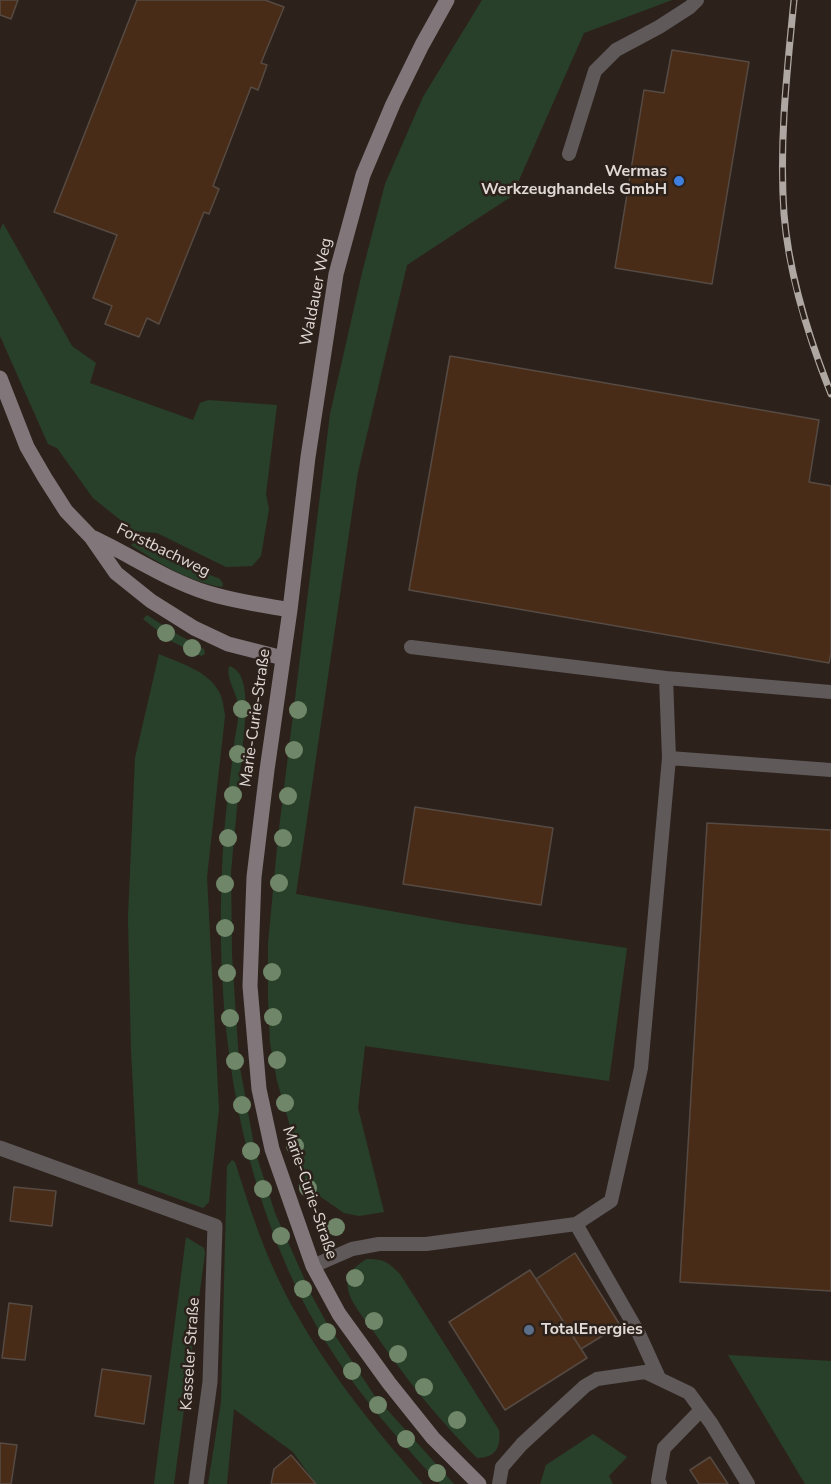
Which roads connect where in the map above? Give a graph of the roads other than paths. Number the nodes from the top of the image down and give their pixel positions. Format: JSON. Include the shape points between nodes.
{"nodes":[{"id":1,"x":447,"y":0,"type":"edge"},
{"id":2,"x":697,"y":0,"type":"edge"},
{"id":3,"x":569,"y":154,"type":"dead end"},
{"id":4,"x":0,"y":378,"type":"edge"},
{"id":5,"x":92,"y":537,"type":"junction"},
{"id":6,"x":290,"y":610,"type":"junction"},
{"id":7,"x":411,"y":647,"type":"dead end"},
{"id":8,"x":283,"y":658,"type":"junction"},
{"id":9,"x":666,"y":678,"type":"junction"},
{"id":10,"x":831,"y":692,"type":"edge"},
{"id":11,"x":669,"y":758,"type":"junction"},
{"id":12,"x":831,"y":770,"type":"edge"},
{"id":13,"x":0,"y":1148,"type":"edge"},
{"id":14,"x":576,"y":1224,"type":"junction"},
{"id":15,"x":313,"y":1266,"type":"junction"},
{"id":16,"x":659,"y":1378,"type":"junction"},
{"id":17,"x":701,"y":1410,"type":"junction"},
{"id":18,"x":196,"y":1484,"type":"edge"},
{"id":19,"x":479,"y":1484,"type":"edge"},
{"id":20,"x":499,"y":1484,"type":"edge"},
{"id":21,"x":660,"y":1484,"type":"edge"},
{"id":22,"x":748,"y":1484,"type":"edge"}],
"edges":[{"from":1,"to":6,"type":"street","name":"Waldauer Weg","via":[[403,84],[363,175],[336,274]]},
{"from":2,"to":3,"type":"lane","via":[[659,27],[616,50],[595,70]]},
{"from":4,"to":5,"type":"street","name":"Forstbachweg","via":[[27,447],[66,511]]},
{"from":5,"to":6,"type":"street","name":"Forstbachweg","via":[[206,592]]},
{"from":5,"to":8,"type":"street","name":"Forstbachweg","via":[[116,573],[151,601],[228,644]]},
{"from":6,"to":8,"type":"street","name":"Marie-Curie-Straße"},
{"from":7,"to":9,"type":"lane"},
{"from":8,"to":15,"type":"street","name":"Marie-Curie-Straße","via":[[254,877],[251,1005],[259,1089],[272,1149]]},
{"from":9,"to":10,"type":"lane"},
{"from":9,"to":11,"type":"lane"},
{"from":11,"to":12,"type":"lane"},
{"from":11,"to":14,"type":"lane","via":[[641,1068],[611,1201]]},
{"from":13,"to":18,"type":"street","name":"Kasseler Straße","via":[[215,1226],[210,1382]]},
{"from":14,"to":15,"type":"lane","via":[[426,1244],[379,1244]]},
{"from":14,"to":16,"type":"lane","via":[[639,1334]]},
{"from":15,"to":19,"type":"street","name":"Marie-Curie-Straße","via":[[339,1314],[389,1383],[433,1438]]},
{"from":16,"to":17,"type":"lane","via":[[689,1393]]},
{"from":16,"to":20,"type":"lane","via":[[645,1372],[597,1379],[585,1386],[522,1444],[502,1467]]},
{"from":17,"to":21,"type":"lane","via":[[664,1448]]},
{"from":17,"to":22,"type":"lane"}]}
